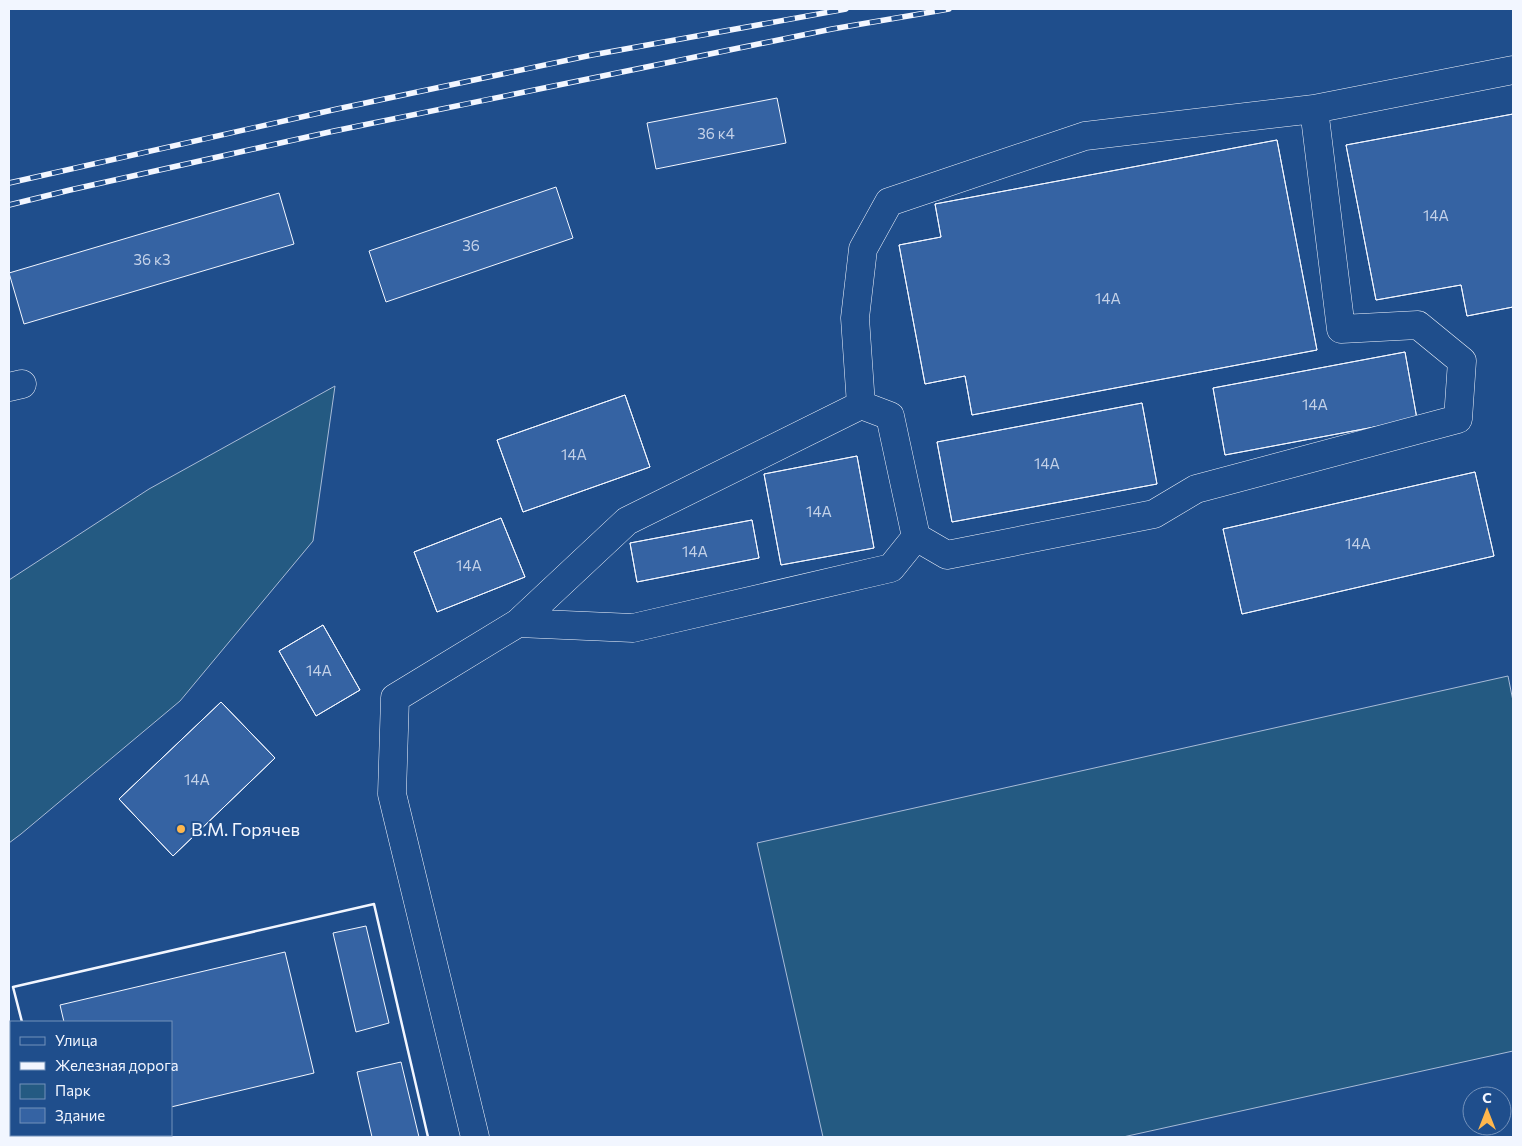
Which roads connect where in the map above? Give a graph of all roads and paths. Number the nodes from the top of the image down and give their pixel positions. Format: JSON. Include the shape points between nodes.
{"nodes":[{"id":1,"x":1513,"y":70,"type":"edge"},
{"id":2,"x":1314,"y":109,"type":"junction"},
{"id":3,"x":861,"y":405,"type":"junction"},
{"id":4,"x":916,"y":537,"type":"junction"},
{"id":5,"x":518,"y":623,"type":"junction"},
{"id":6,"x":475,"y":1137,"type":"edge"}],
"edges":[{"from":1,"to":2,"type":"lane"},
{"from":2,"to":3,"type":"lane","via":[[1085,136],[889,202],[863,249],[854,318]]},
{"from":2,"to":4,"type":"lane","via":[[1341,329],[1418,325],[1462,361],[1458,419],[1196,489],[1154,514],[947,555]]},
{"from":3,"to":4,"type":"lane","via":[[890,416]]},
{"from":3,"to":5,"type":"lane","via":[[626,521]]},
{"from":4,"to":5,"type":"lane","via":[[890,568],[633,628]]},
{"from":5,"to":6,"type":"lane","via":[[395,698],[392,794]]}]}
